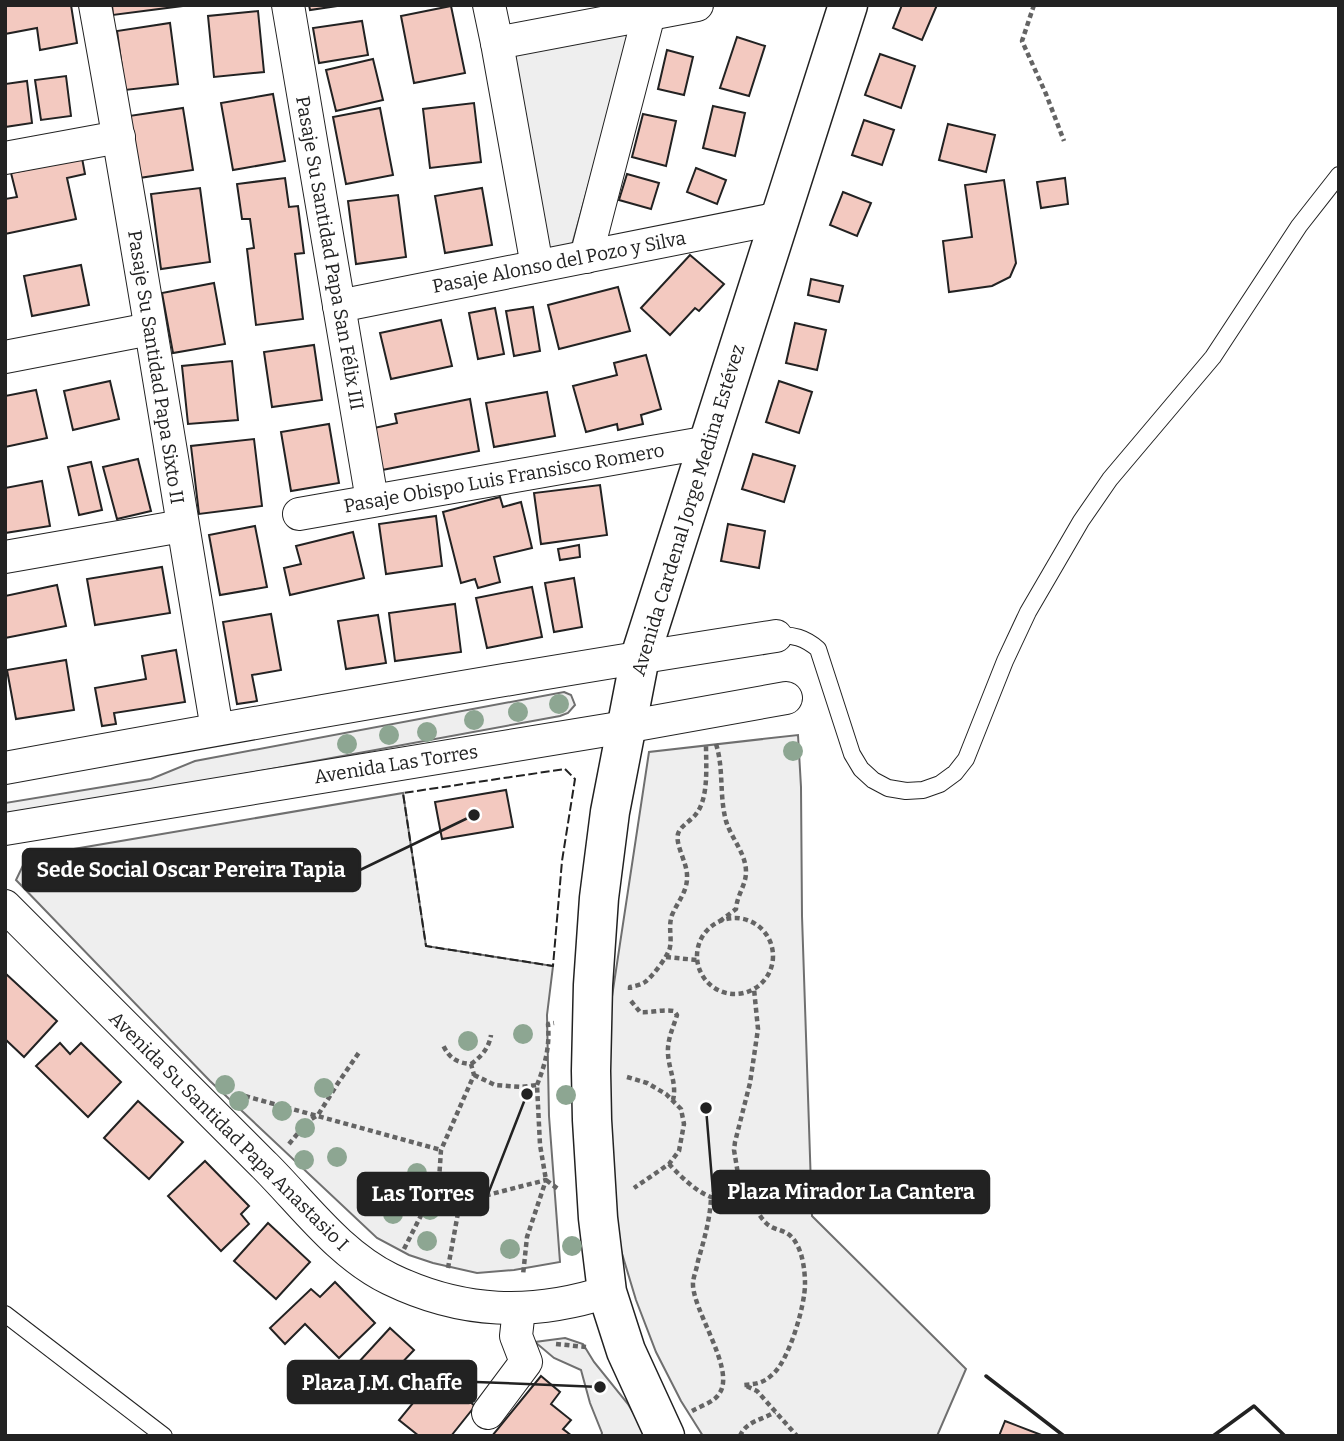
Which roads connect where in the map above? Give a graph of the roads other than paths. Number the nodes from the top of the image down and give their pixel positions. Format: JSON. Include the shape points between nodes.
{"nodes":[{"id":1,"x":95,"y":5,"type":"edge"},
{"id":2,"x":288,"y":5,"type":"edge"},
{"id":3,"x":489,"y":5,"type":"edge"},
{"id":4,"x":697,"y":5,"type":"edge"},
{"id":5,"x":848,"y":5,"type":"edge"},
{"id":6,"x":649,"y":15,"type":"junction"},
{"id":7,"x":497,"y":43,"type":"junction"},
{"id":8,"x":119,"y":137,"type":"junction"},
{"id":9,"x":5,"y":158,"type":"edge"},
{"id":10,"x":1339,"y":174,"type":"edge"},
{"id":11,"x":780,"y":218,"type":"junction"},
{"id":12,"x":586,"y":257,"type":"junction"},
{"id":13,"x":537,"y":267,"type":"junction"},
{"id":14,"x":339,"y":306,"type":"junction"},
{"id":15,"x":150,"y":329,"type":"junction"},
{"id":16,"x":5,"y":357,"type":"edge"},
{"id":17,"x":709,"y":442,"type":"junction"},
{"id":18,"x":372,"y":500,"type":"junction"},
{"id":19,"x":299,"y":514,"type":"dead end"},
{"id":20,"x":182,"y":526,"type":"junction"},
{"id":21,"x":5,"y":557,"type":"edge"},
{"id":22,"x":776,"y":636,"type":"joint"},
{"id":23,"x":640,"y":657,"type":"junction"},
{"id":24,"x":786,"y":698,"type":"dead end"},
{"id":25,"x":625,"y":727,"type":"junction"},
{"id":26,"x":218,"y":729,"type":"junction"},
{"id":27,"x":5,"y":768,"type":"edge"},
{"id":28,"x":5,"y":829,"type":"edge"},
{"id":29,"x":5,"y":906,"type":"edge"},
{"id":30,"x":607,"y":1292,"type":"junction"},
{"id":31,"x":5,"y":1314,"type":"edge"},
{"id":32,"x":518,"y":1323,"type":"junction"},
{"id":33,"x":488,"y":1413,"type":"dead end"},
{"id":34,"x":663,"y":1432,"type":"edge"},
{"id":35,"x":164,"y":1436,"type":"edge"}],
"edges":[{"from":1,"to":8,"type":"street","name":"Pasaje Su Santidad Papa Sixto II"},
{"from":2,"to":14,"type":"street","name":"Pasaje Su Santidad Papa San Félix III"},
{"from":3,"to":7,"type":"street"},
{"from":4,"to":6,"type":"street"},
{"from":5,"to":11,"type":"street","name":"Avenida Cardenal Jorge Medina Estévez"},
{"from":6,"to":7,"type":"street"},
{"from":6,"to":12,"type":"street"},
{"from":7,"to":13,"type":"street"},
{"from":8,"to":9,"type":"street"},
{"from":8,"to":15,"type":"street","name":"Pasaje Su Santidad Papa Sixto II"},
{"from":10,"to":22,"type":"lane","via":[[1213,357],[1110,479],[1081,521],[1028,612],[966,759],[955,773],[923,790],[888,788],[873,780],[852,754],[818,649],[800,637]]},
{"from":11,"to":12,"type":"street","name":"Pasaje Alonso del Pozo y Silva"},
{"from":11,"to":17,"type":"street","name":"Avenida Cardenal Jorge Medina Estévez"},
{"from":12,"to":13,"type":"street","name":"Pasaje Alonso del Pozo y Silva"},
{"from":13,"to":14,"type":"street","name":"Pasaje Alonso del Pozo y Silva"},
{"from":14,"to":18,"type":"street","name":"Pasaje Su Santidad Papa San Félix III"},
{"from":15,"to":16,"type":"street"},
{"from":15,"to":20,"type":"street","name":"Pasaje Su Santidad Papa Sixto II"},
{"from":17,"to":18,"type":"street","name":"Pasaje Obispo Luis Fransisco Romero"},
{"from":17,"to":23,"type":"street","name":"Avenida Cardenal Jorge Medina Estévez"},
{"from":18,"to":19,"type":"street","name":"Pasaje Obispo Luis Fransisco Romero"},
{"from":20,"to":21,"type":"street"},
{"from":20,"to":26,"type":"street","name":"Pasaje Su Santidad Papa Sixto II"},
{"from":22,"to":23,"type":"street"},
{"from":23,"to":25,"type":"street","name":"Avenida Cardenal Jorge Medina Estévez"},
{"from":23,"to":26,"type":"street"},
{"from":24,"to":25,"type":"street","name":"Avenida Las Torres"},
{"from":25,"to":28,"type":"street","name":"Avenida Las Torres"},
{"from":25,"to":30,"type":"street","name":"Avenida Cardenal Jorge Medina Estévez","via":[[610,812],[593,985],[594,1170]]},
{"from":26,"to":27,"type":"street"},
{"from":29,"to":32,"type":"street","name":"Avenida Su Santidad Papa Anastasio I","via":[[346,1250],[389,1278]]},
{"from":30,"to":32,"type":"street","name":"Avenida Su Santidad Papa Anastasio I","via":[[549,1307]]},
{"from":30,"to":34,"type":"street","name":"Avenida Cardenal Jorge Medina Estévez","via":[[626,1352]]},
{"from":31,"to":35,"type":"lane"},
{"from":32,"to":33,"type":"street","via":[[526,1362]]}]}
